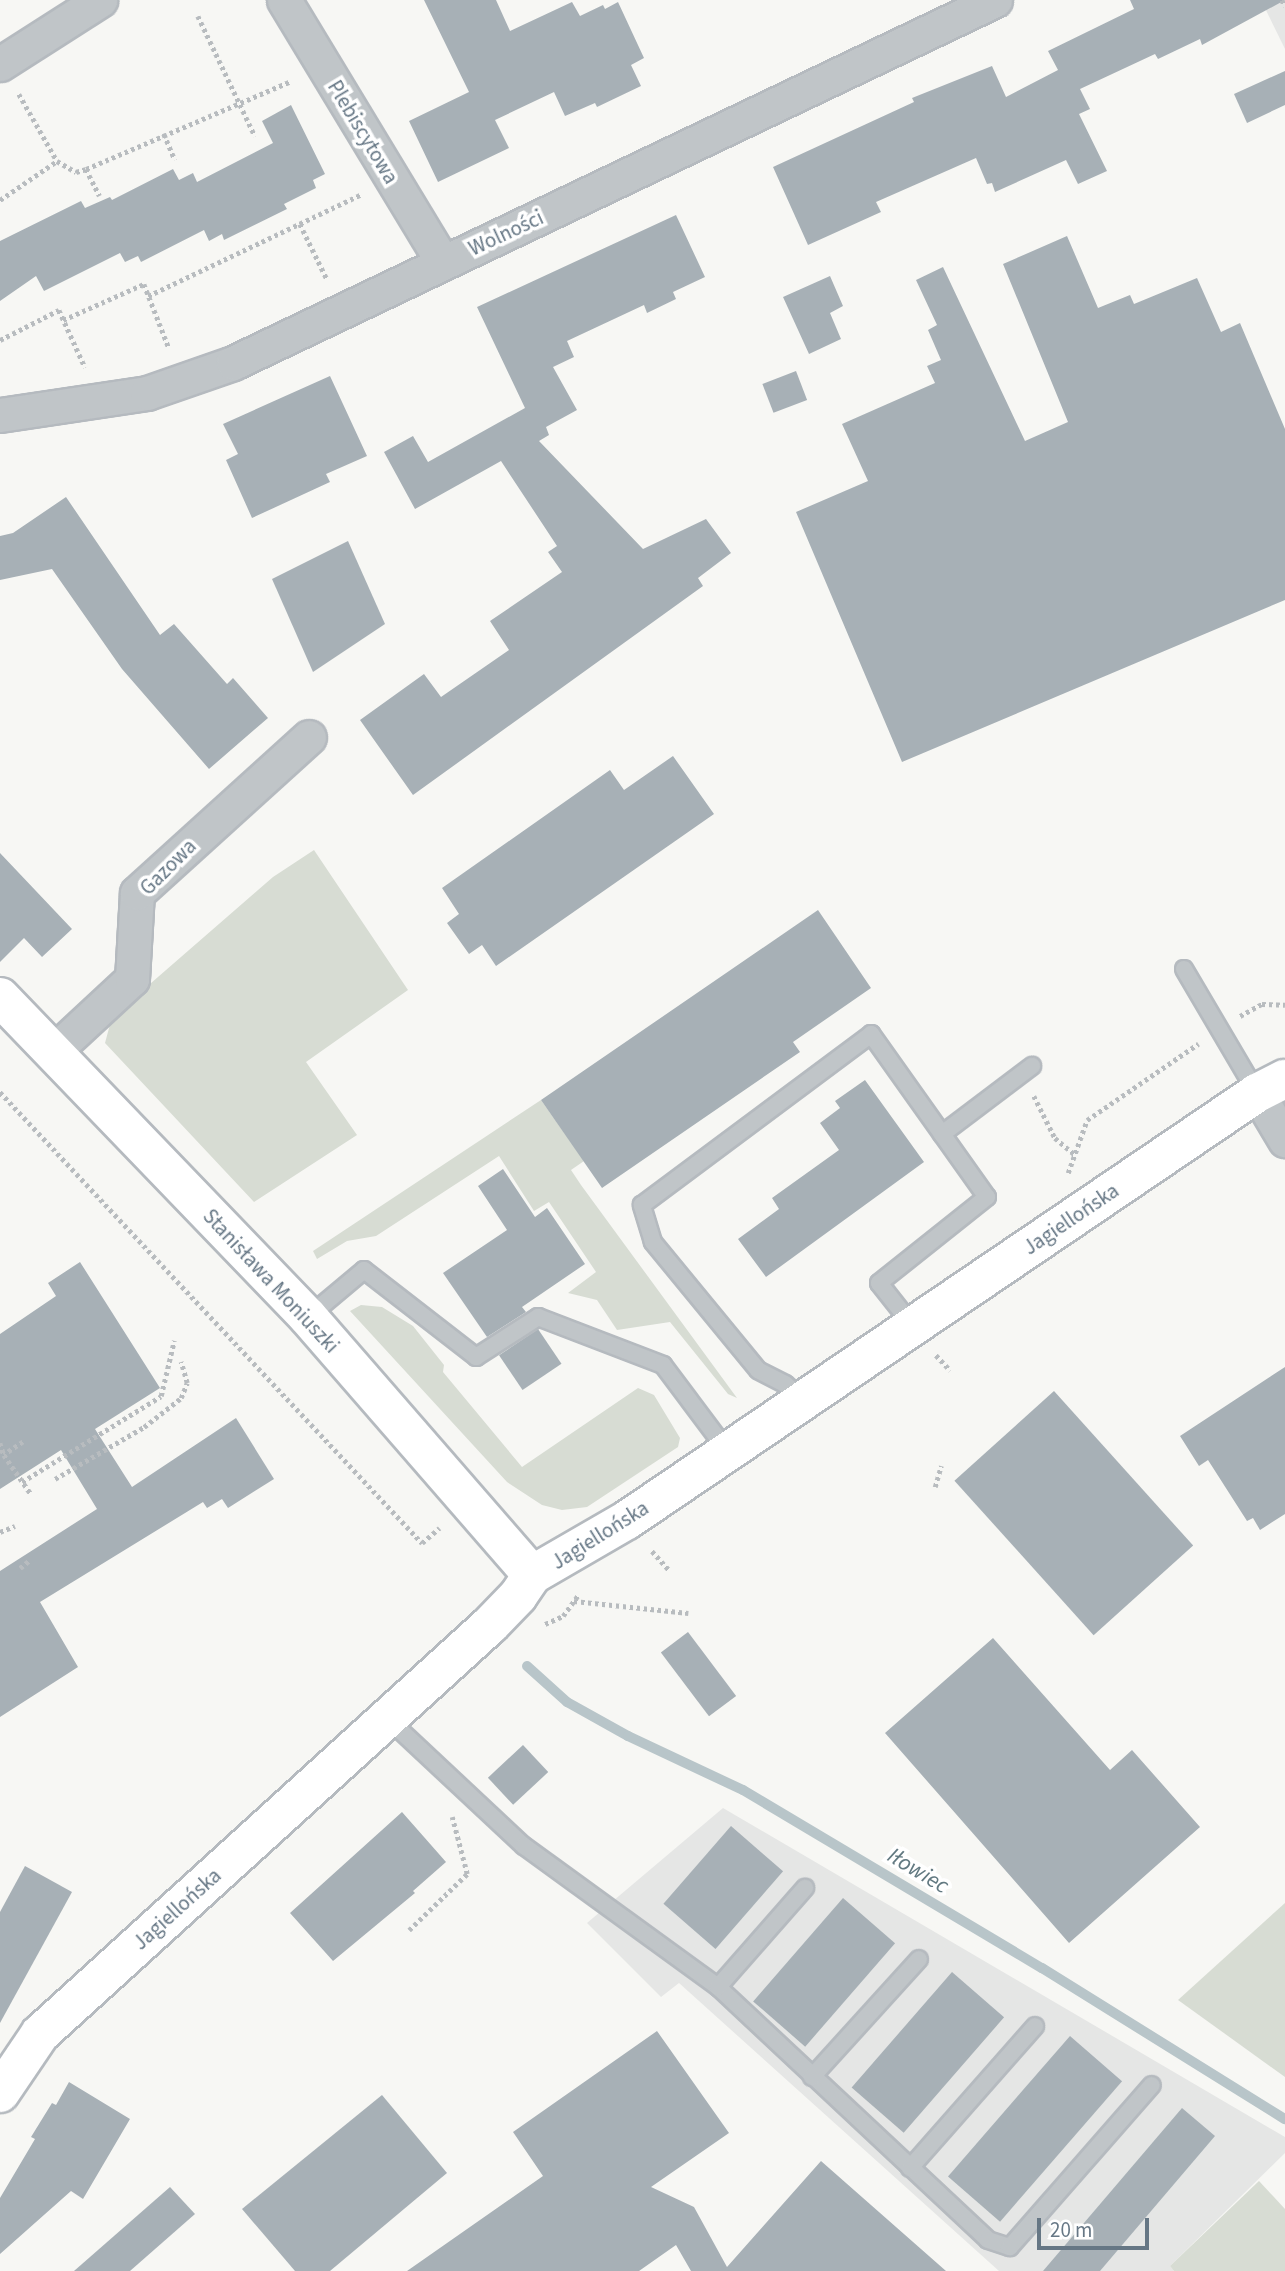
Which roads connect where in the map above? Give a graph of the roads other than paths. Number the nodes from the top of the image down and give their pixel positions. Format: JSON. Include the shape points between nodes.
{"nodes":[{"id":1,"x":100,"y":0,"type":"edge"},
{"id":2,"x":284,"y":0,"type":"edge"},
{"id":3,"x":995,"y":0,"type":"edge"},
{"id":4,"x":1,"y":63,"type":"edge"},
{"id":5,"x":443,"y":263,"type":"junction"},
{"id":6,"x":0,"y":415,"type":"edge"},
{"id":7,"x":309,"y":737,"type":"dead end"},
{"id":8,"x":1184,"y":969,"type":"dead end"},
{"id":9,"x":0,"y":997,"type":"edge"},
{"id":10,"x":52,"y":1053,"type":"junction"},
{"id":11,"x":1028,"y":1070,"type":"road end"},
{"id":12,"x":1271,"y":1086,"type":"edge"},
{"id":13,"x":942,"y":1134,"type":"junction"},
{"id":14,"x":1285,"y":1140,"type":"edge"},
{"id":15,"x":307,"y":1317,"type":"junction"},
{"id":16,"x":922,"y":1338,"type":"junction"},
{"id":17,"x":804,"y":1401,"type":"junction"},
{"id":18,"x":728,"y":1452,"type":"junction"},
{"id":19,"x":532,"y":1575,"type":"junction"},
{"id":20,"x":387,"y":1718,"type":"junction"},
{"id":21,"x":805,"y":1888,"type":"dead end"},
{"id":22,"x":919,"y":1959,"type":"dead end"},
{"id":23,"x":718,"y":1987,"type":"junction"},
{"id":24,"x":1035,"y":2026,"type":"dead end"},
{"id":25,"x":812,"y":2077,"type":"junction"},
{"id":26,"x":1152,"y":2085,"type":"dead end"},
{"id":27,"x":0,"y":2093,"type":"edge"},
{"id":28,"x":909,"y":2168,"type":"junction"}],
"edges":[{"from":1,"to":4,"type":"street"},
{"from":2,"to":5,"type":"street","name":"Plebiscytowa"},
{"from":3,"to":5,"type":"street","name":"Wolności"},
{"from":5,"to":6,"type":"street","name":"Wolności","via":[[233,363],[147,394]]},
{"from":7,"to":10,"type":"street","name":"Gazowa","via":[[137,893],[132,979]]},
{"from":8,"to":12,"type":"lane"},
{"from":9,"to":10,"type":"street","name":"Stanisława Moniuszki"},
{"from":10,"to":15,"type":"street","name":"Stanisława Moniuszki"},
{"from":11,"to":13,"type":"lane"},
{"from":12,"to":14,"type":"street"},
{"from":12,"to":16,"type":"street","name":"Jagiellońska"},
{"from":13,"to":16,"type":"lane","via":[[987,1197],[879,1283]]},
{"from":13,"to":17,"type":"lane","via":[[871,1034],[642,1205],[653,1242],[758,1370]]},
{"from":15,"to":18,"type":"lane","via":[[364,1270],[477,1357],[538,1317],[663,1365]]},
{"from":15,"to":19,"type":"street","name":"Stanisława Moniuszki"},
{"from":16,"to":17,"type":"street","name":"Jagiellońska"},
{"from":17,"to":18,"type":"street","name":"Jagiellońska"},
{"from":18,"to":19,"type":"street","name":"Jagiellońska"},
{"from":19,"to":20,"type":"street","name":"Jagiellońska","via":[[490,1625]]},
{"from":20,"to":23,"type":"lane","via":[[524,1846]]},
{"from":20,"to":27,"type":"street","name":"Jagiellońska","via":[[40,2035]]},
{"from":21,"to":23,"type":"lane"},
{"from":22,"to":25,"type":"lane"},
{"from":23,"to":25,"type":"lane"},
{"from":24,"to":28,"type":"lane"},
{"from":25,"to":28,"type":"lane"},
{"from":26,"to":28,"type":"lane","via":[[1010,2247],[988,2240]]}]}
